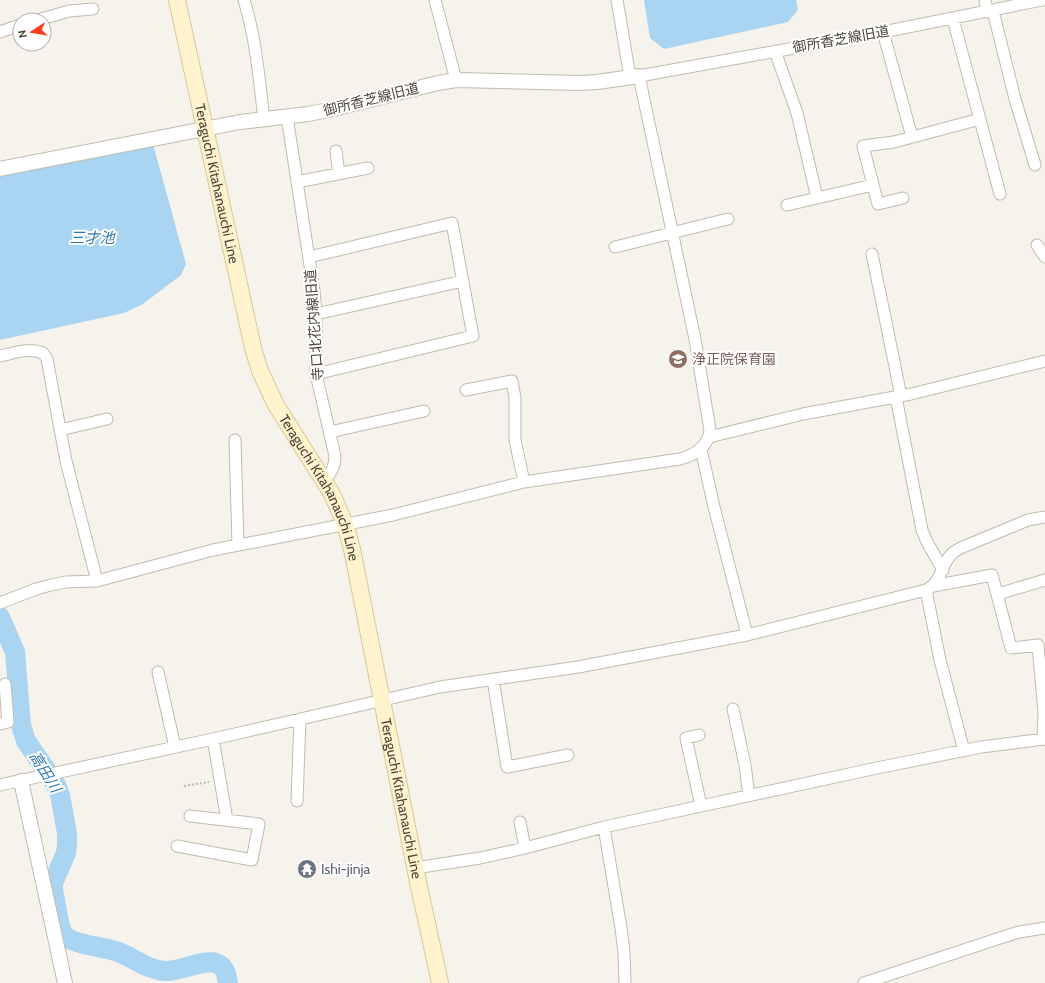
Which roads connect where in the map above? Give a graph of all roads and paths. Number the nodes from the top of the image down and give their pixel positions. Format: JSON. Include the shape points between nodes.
{"nodes":[{"id":1,"x":176,"y":0,"type":"edge"},
{"id":2,"x":244,"y":0,"type":"edge"},
{"id":3,"x":435,"y":0,"type":"edge"},
{"id":4,"x":616,"y":0,"type":"edge"},
{"id":5,"x":985,"y":0,"type":"edge"},
{"id":6,"x":1042,"y":0,"type":"edge"},
{"id":7,"x":93,"y":9,"type":"dead end"},
{"id":8,"x":990,"y":11,"type":"junction"},
{"id":9,"x":52,"y":16,"type":"edge"},
{"id":10,"x":953,"y":18,"type":"junction"},
{"id":11,"x":12,"y":28,"type":"edge"},
{"id":12,"x":0,"y":32,"type":"edge"},
{"id":13,"x":884,"y":32,"type":"junction"},
{"id":14,"x":775,"y":51,"type":"junction"},
{"id":15,"x":634,"y":77,"type":"junction"},
{"id":16,"x":456,"y":80,"type":"junction"},
{"id":17,"x":287,"y":117,"type":"junction"},
{"id":18,"x":264,"y":119,"type":"junction"},
{"id":19,"x":980,"y":119,"type":"junction"},
{"id":20,"x":205,"y":129,"type":"junction"},
{"id":21,"x":912,"y":137,"type":"junction"},
{"id":22,"x":336,"y":151,"type":"dead end"},
{"id":23,"x":1036,"y":164,"type":"dead end"},
{"id":24,"x":368,"y":168,"type":"dead end"},
{"id":25,"x":0,"y":169,"type":"edge"},
{"id":26,"x":340,"y":174,"type":"junction"},
{"id":27,"x":297,"y":182,"type":"junction"},
{"id":28,"x":873,"y":184,"type":"junction"},
{"id":29,"x":1000,"y":194,"type":"dead end"},
{"id":30,"x":817,"y":198,"type":"junction"},
{"id":31,"x":903,"y":198,"type":"dead end"},
{"id":32,"x":787,"y":205,"type":"dead end"},
{"id":33,"x":728,"y":218,"type":"dead end"},
{"id":34,"x":673,"y":233,"type":"junction"},
{"id":35,"x":1037,"y":245,"type":"dead end"},
{"id":36,"x":615,"y":247,"type":"dead end"},
{"id":37,"x":872,"y":254,"type":"dead end"},
{"id":38,"x":308,"y":257,"type":"junction"},
{"id":39,"x":1045,"y":257,"type":"edge"},
{"id":40,"x":463,"y":281,"type":"junction"},
{"id":41,"x":316,"y":314,"type":"junction"},
{"id":42,"x":0,"y":356,"type":"edge"},
{"id":43,"x":1045,"y":361,"type":"edge"},
{"id":44,"x":316,"y":374,"type":"junction"},
{"id":45,"x":466,"y":390,"type":"dead end"},
{"id":46,"x":898,"y":397,"type":"junction"},
{"id":47,"x":424,"y":411,"type":"dead end"},
{"id":48,"x":107,"y":419,"type":"dead end"},
{"id":49,"x":60,"y":430,"type":"junction"},
{"id":50,"x":330,"y":432,"type":"junction"},
{"id":51,"x":709,"y":437,"type":"junction"},
{"id":52,"x":235,"y":440,"type":"dead end"},
{"id":53,"x":701,"y":448,"type":"junction"},
{"id":54,"x":324,"y":481,"type":"junction"},
{"id":55,"x":524,"y":482,"type":"junction"},
{"id":56,"x":1045,"y":517,"type":"edge"},
{"id":57,"x":345,"y":524,"type":"junction"},
{"id":58,"x":238,"y":545,"type":"junction"},
{"id":59,"x":943,"y":570,"type":"junction"},
{"id":60,"x":1045,"y":580,"type":"edge"},
{"id":61,"x":97,"y":581,"type":"junction"},
{"id":62,"x":929,"y":588,"type":"junction"},
{"id":63,"x":998,"y":594,"type":"junction"},
{"id":64,"x":0,"y":603,"type":"edge"},
{"id":65,"x":747,"y":635,"type":"junction"},
{"id":66,"x":158,"y":672,"type":"dead end"},
{"id":67,"x":493,"y":679,"type":"junction"},
{"id":68,"x":5,"y":684,"type":"dead end"},
{"id":69,"x":382,"y":700,"type":"junction"},
{"id":70,"x":733,"y":709,"type":"dead end"},
{"id":71,"x":300,"y":719,"type":"junction"},
{"id":72,"x":0,"y":724,"type":"edge"},
{"id":73,"x":699,"y":735,"type":"dead end"},
{"id":74,"x":213,"y":739,"type":"junction"},
{"id":75,"x":1044,"y":739,"type":"edge"},
{"id":76,"x":176,"y":747,"type":"junction"},
{"id":77,"x":964,"y":751,"type":"junction"},
{"id":78,"x":568,"y":755,"type":"dead end"},
{"id":79,"x":220,"y":780,"type":"junction"},
{"id":80,"x":22,"y":781,"type":"junction"},
{"id":81,"x":0,"y":785,"type":"edge"},
{"id":82,"x":184,"y":786,"type":"dead end"},
{"id":83,"x":749,"y":796,"type":"junction"},
{"id":84,"x":297,"y":801,"type":"dead end"},
{"id":85,"x":701,"y":806,"type":"junction"},
{"id":86,"x":190,"y":816,"type":"dead end"},
{"id":87,"x":227,"y":820,"type":"junction"},
{"id":88,"x":520,"y":822,"type":"dead end"},
{"id":89,"x":604,"y":827,"type":"junction"},
{"id":90,"x":177,"y":846,"type":"dead end"},
{"id":91,"x":525,"y":848,"type":"junction"},
{"id":92,"x":415,"y":868,"type":"junction"},
{"id":93,"x":1045,"y":928,"type":"edge"},
{"id":94,"x":65,"y":983,"type":"edge"},
{"id":95,"x":440,"y":983,"type":"edge"},
{"id":96,"x":625,"y":983,"type":"edge"},
{"id":97,"x":864,"y":983,"type":"edge"}],
"edges":[{"from":1,"to":20,"type":"main road","name":"Teraguchi Kitahanauchi Line"},
{"from":2,"to":18,"type":"street","via":[[250,21]]},
{"from":3,"to":16,"type":"street"},
{"from":4,"to":15,"type":"street"},
{"from":5,"to":8,"type":"street"},
{"from":6,"to":8,"type":"street","name":"御所香芝線旧道"},
{"from":7,"to":9,"type":"street","via":[[69,11]]},
{"from":8,"to":10,"type":"street","name":"御所香芝線旧道"},
{"from":8,"to":23,"type":"street"},
{"from":10,"to":13,"type":"street","name":"御所香芝線旧道"},
{"from":10,"to":19,"type":"street"},
{"from":11,"to":12,"type":"street"},
{"from":13,"to":14,"type":"street","name":"御所香芝線旧道"},
{"from":13,"to":21,"type":"street"},
{"from":14,"to":15,"type":"street","name":"御所香芝線旧道"},
{"from":14,"to":30,"type":"street","via":[[797,113]]},
{"from":15,"to":16,"type":"street","name":"御所香芝線旧道","via":[[579,83]]},
{"from":15,"to":34,"type":"street"},
{"from":16,"to":17,"type":"street","name":"御所香芝線旧道","via":[[329,110]]},
{"from":17,"to":18,"type":"street","name":"御所香芝線旧道"},
{"from":17,"to":27,"type":"street","name":"寺口北花内線旧道"},
{"from":18,"to":20,"type":"street","name":"御所香芝線旧道"},
{"from":19,"to":21,"type":"street"},
{"from":19,"to":29,"type":"street"},
{"from":20,"to":25,"type":"street","name":"御所香芝線旧道"},
{"from":20,"to":54,"type":"main road","name":"Teraguchi Kitahanauchi Line","via":[[260,370],[276,405]]},
{"from":21,"to":28,"type":"street","via":[[863,146]]},
{"from":22,"to":26,"type":"street"},
{"from":24,"to":26,"type":"street"},
{"from":26,"to":27,"type":"street"},
{"from":27,"to":38,"type":"street","name":"寺口北花内線旧道"},
{"from":28,"to":30,"type":"street"},
{"from":28,"to":31,"type":"street","via":[[878,204]]},
{"from":30,"to":32,"type":"street"},
{"from":33,"to":34,"type":"street"},
{"from":34,"to":36,"type":"street"},
{"from":34,"to":51,"type":"street","via":[[701,372]]},
{"from":35,"to":39,"type":"street"},
{"from":37,"to":46,"type":"street"},
{"from":38,"to":40,"type":"street","via":[[452,223]]},
{"from":38,"to":41,"type":"street","name":"寺口北花内線旧道"},
{"from":40,"to":41,"type":"street"},
{"from":40,"to":44,"type":"street","via":[[473,336]]},
{"from":41,"to":44,"type":"street","name":"寺口北花内線旧道"},
{"from":42,"to":49,"type":"street","via":[[28,350],[43,352],[47,359]]},
{"from":43,"to":46,"type":"street"},
{"from":44,"to":50,"type":"street","name":"寺口北花内線旧道"},
{"from":45,"to":55,"type":"street","via":[[512,382],[515,398],[515,440]]},
{"from":46,"to":51,"type":"street","via":[[810,413]]},
{"from":46,"to":59,"type":"street","via":[[922,530]]},
{"from":47,"to":50,"type":"street"},
{"from":48,"to":49,"type":"street"},
{"from":49,"to":61,"type":"street"},
{"from":50,"to":54,"type":"street","name":"寺口北花内線旧道","via":[[335,464]]},
{"from":51,"to":53,"type":"street"},
{"from":52,"to":58,"type":"street"},
{"from":53,"to":55,"type":"street","via":[[696,453],[680,459]]},
{"from":53,"to":65,"type":"street"},
{"from":54,"to":57,"type":"main road","name":"Teraguchi Kitahanauchi Line"},
{"from":55,"to":57,"type":"street","via":[[393,515]]},
{"from":56,"to":59,"type":"street","via":[[1028,520],[963,547],[949,557]]},
{"from":57,"to":58,"type":"street"},
{"from":57,"to":69,"type":"main road","name":"Teraguchi Kitahanauchi Line"},
{"from":58,"to":61,"type":"street"},
{"from":59,"to":62,"type":"street","via":[[938,580]]},
{"from":60,"to":63,"type":"street"},
{"from":61,"to":64,"type":"street","via":[[51,585]]},
{"from":62,"to":63,"type":"street","via":[[992,576]]},
{"from":62,"to":65,"type":"street"},
{"from":62,"to":77,"type":"street","via":[[940,660]]},
{"from":63,"to":75,"type":"street","via":[[1011,648],[1038,645]]},
{"from":65,"to":67,"type":"street","via":[[578,667]]},
{"from":66,"to":76,"type":"street"},
{"from":67,"to":69,"type":"street"},
{"from":67,"to":78,"type":"street","via":[[507,768]]},
{"from":68,"to":72,"type":"street","via":[[8,722]]},
{"from":69,"to":71,"type":"street"},
{"from":69,"to":92,"type":"main road","name":"Teraguchi Kitahanauchi Line"},
{"from":70,"to":83,"type":"street"},
{"from":71,"to":74,"type":"street"},
{"from":71,"to":84,"type":"street"},
{"from":73,"to":85,"type":"street","via":[[686,738]]},
{"from":74,"to":76,"type":"street"},
{"from":74,"to":79,"type":"street"},
{"from":75,"to":77,"type":"street"},
{"from":76,"to":80,"type":"street"},
{"from":77,"to":83,"type":"street"},
{"from":79,"to":82,"type":"path"},
{"from":79,"to":87,"type":"street"},
{"from":80,"to":81,"type":"street"},
{"from":80,"to":94,"type":"street"},
{"from":83,"to":85,"type":"street"},
{"from":85,"to":89,"type":"street"},
{"from":86,"to":87,"type":"street"},
{"from":87,"to":90,"type":"street","via":[[259,824],[252,860]]},
{"from":88,"to":91,"type":"street"},
{"from":89,"to":91,"type":"street"},
{"from":89,"to":96,"type":"street","via":[[621,928]]},
{"from":91,"to":92,"type":"street"},
{"from":92,"to":95,"type":"main road","name":"Teraguchi Kitahanauchi Line"},
{"from":93,"to":97,"type":"street","via":[[1019,932]]}]}
